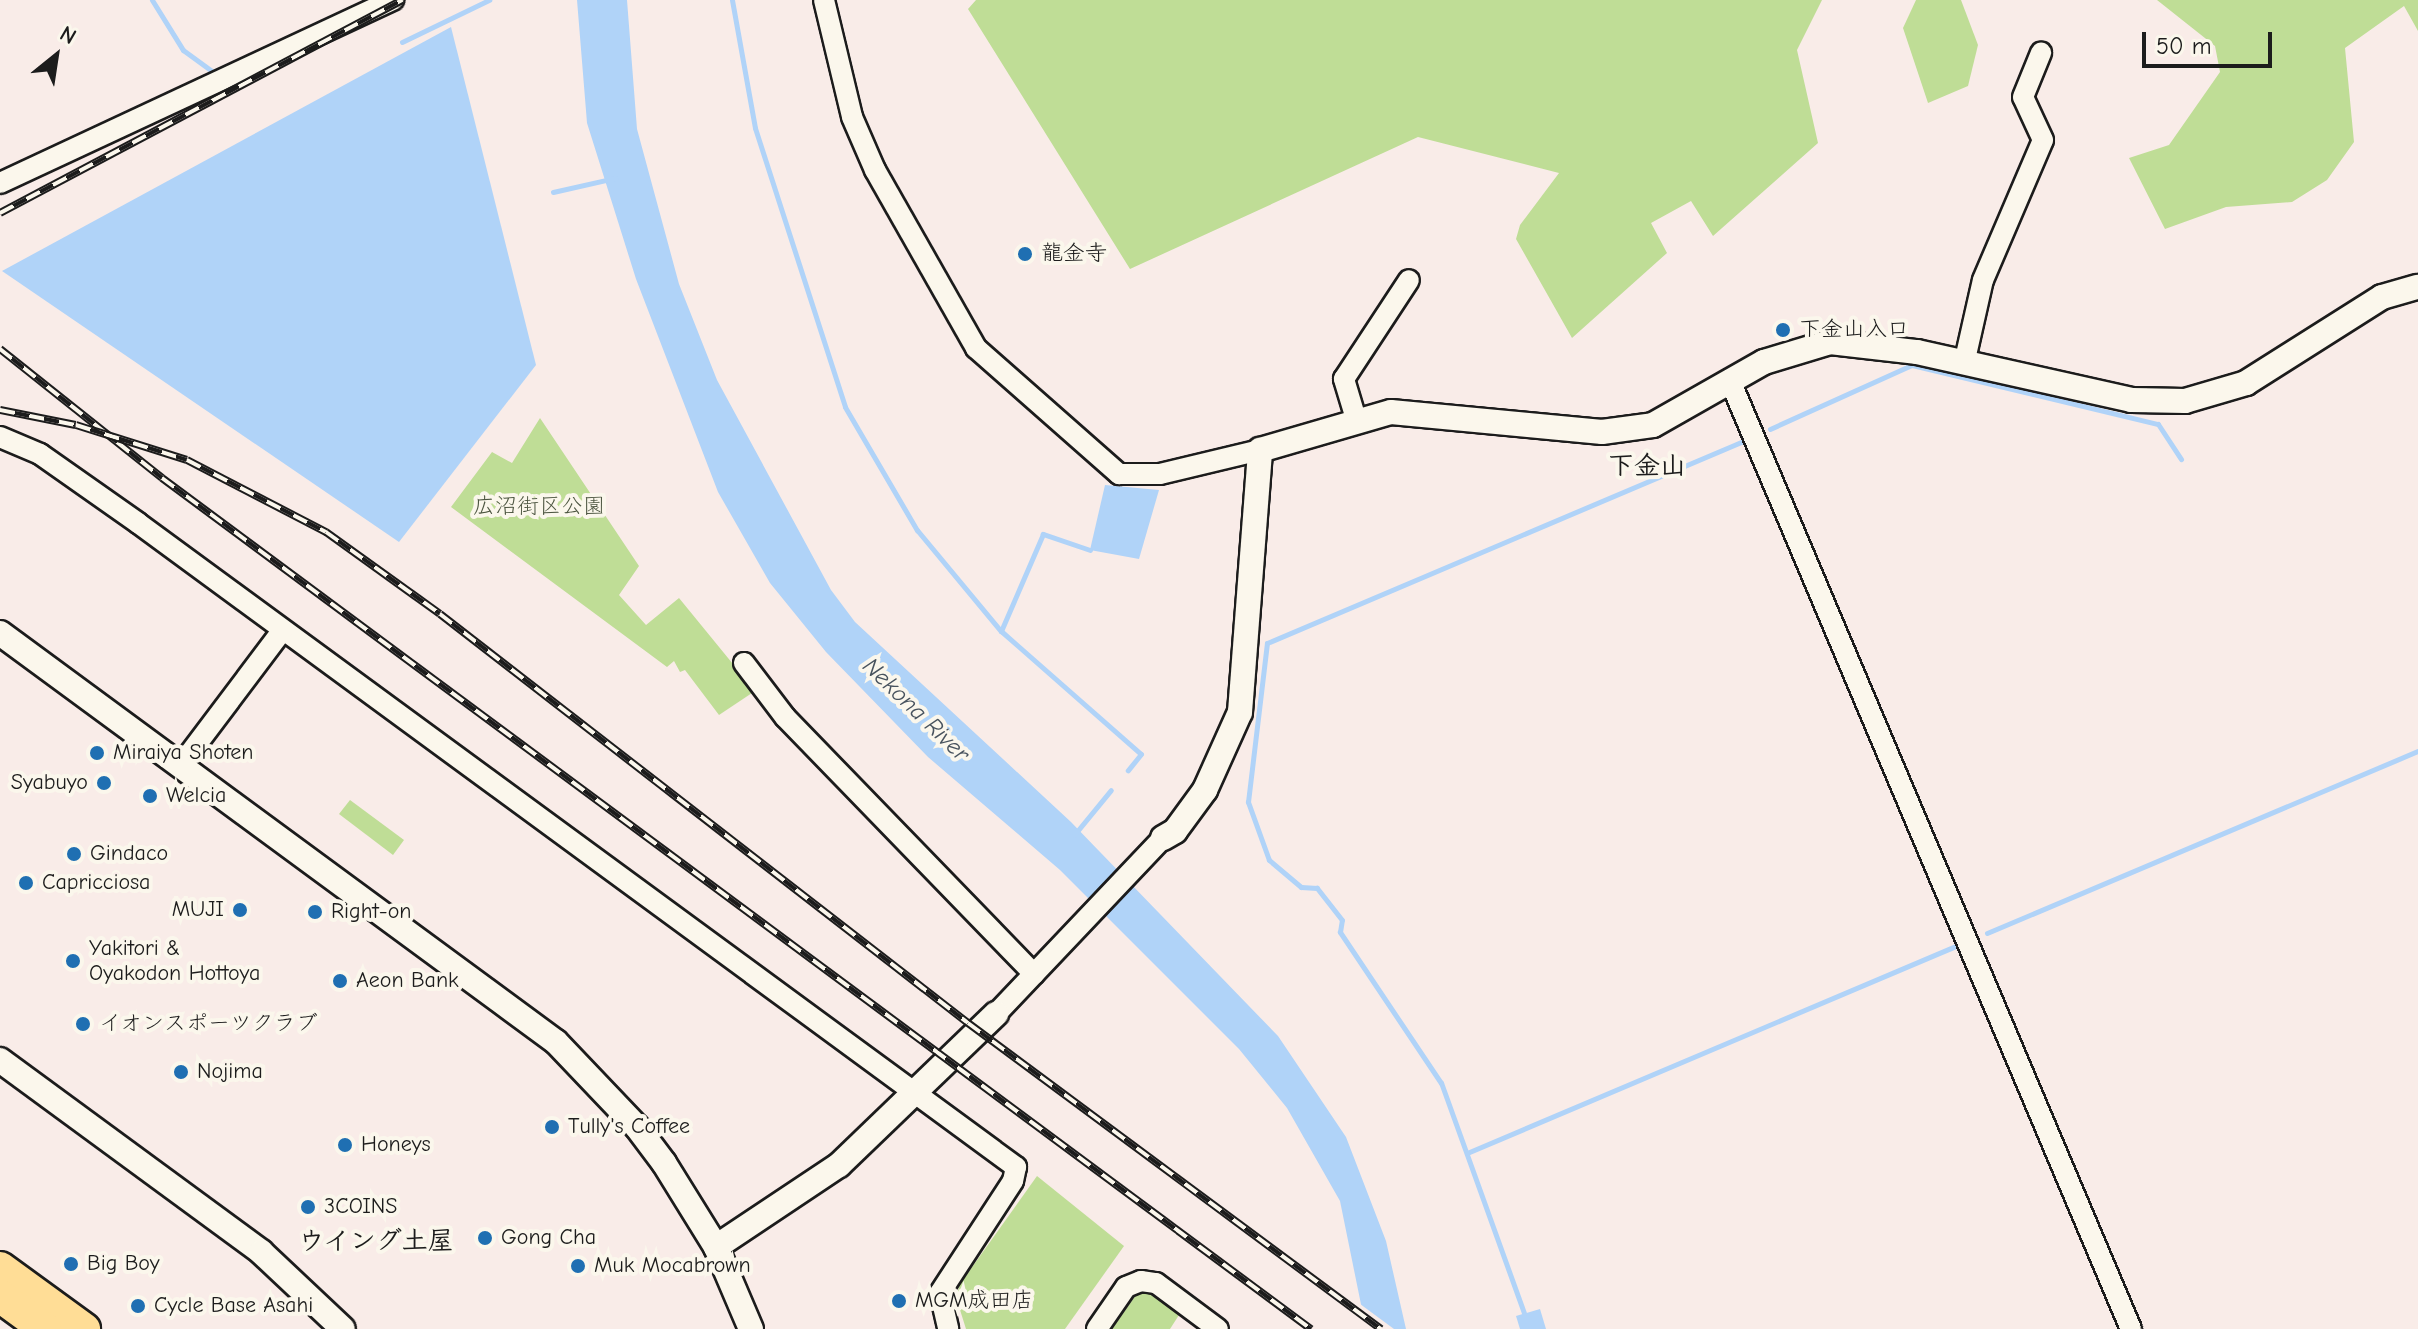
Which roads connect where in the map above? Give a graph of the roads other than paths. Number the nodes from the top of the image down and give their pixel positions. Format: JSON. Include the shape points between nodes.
{"nodes":[{"id":1,"x":393,"y":0,"type":"edge"},
{"id":2,"x":824,"y":0,"type":"edge"},
{"id":3,"x":2041,"y":53,"type":"dead end"},
{"id":4,"x":0,"y":183,"type":"edge"},
{"id":5,"x":1409,"y":280,"type":"dead end"},
{"id":6,"x":2418,"y":287,"type":"edge"},
{"id":7,"x":1964,"y":364,"type":"junction"},
{"id":8,"x":1731,"y":383,"type":"junction"},
{"id":9,"x":0,"y":419,"type":"edge"},
{"id":10,"x":1356,"y":419,"type":"junction"},
{"id":11,"x":6,"y":438,"type":"edge"},
{"id":12,"x":1260,"y":450,"type":"junction"},
{"id":13,"x":282,"y":631,"type":"junction"},
{"id":14,"x":0,"y":633,"type":"edge"},
{"id":15,"x":744,"y":663,"type":"dead end"},
{"id":16,"x":181,"y":765,"type":"junction"},
{"id":17,"x":1163,"y":838,"type":"joint"},
{"id":18,"x":1040,"y":967,"type":"junction"},
{"id":19,"x":996,"y":1014,"type":"joint"},
{"id":20,"x":0,"y":1060,"type":"edge"},
{"id":21,"x":919,"y":1091,"type":"junction"},
{"id":22,"x":716,"y":1247,"type":"junction"},
{"id":23,"x":0,"y":1268,"type":"edge"},
{"id":24,"x":0,"y":1296,"type":"edge"},
{"id":25,"x":45,"y":1329,"type":"edge"},
{"id":26,"x":84,"y":1329,"type":"edge"},
{"id":27,"x":343,"y":1329,"type":"edge"},
{"id":28,"x":751,"y":1329,"type":"edge"},
{"id":29,"x":948,"y":1329,"type":"edge"},
{"id":30,"x":1097,"y":1329,"type":"edge"},
{"id":31,"x":1218,"y":1329,"type":"edge"},
{"id":32,"x":2131,"y":1329,"type":"edge"}],
"edges":[{"from":1,"to":4,"type":"street"},
{"from":2,"to":12,"type":"street","via":[[852,117],[875,170],[959,322],[986,358],[1119,474],[1160,474]]},
{"from":3,"to":7,"type":"street","via":[[2023,97],[2043,140],[1983,280]]},
{"from":5,"to":10,"type":"street","via":[[1344,379]]},
{"from":6,"to":7,"type":"street","via":[[2382,297],[2246,383],[2185,401],[2131,400]]},
{"from":7,"to":8,"type":"street","via":[[1858,342],[1830,342],[1764,362]]},
{"from":8,"to":10,"type":"street","via":[[1653,425],[1602,432],[1423,413]]},
{"from":8,"to":32,"type":"street"},
{"from":9,"to":11,"type":"street"},
{"from":10,"to":12,"type":"street"},
{"from":11,"to":13,"type":"street"},
{"from":12,"to":17,"type":"street","via":[[1240,712],[1205,790],[1175,831]]},
{"from":13,"to":16,"type":"street"},
{"from":13,"to":21,"type":"street"},
{"from":14,"to":16,"type":"street"},
{"from":15,"to":18,"type":"street","via":[[785,717]]},
{"from":16,"to":22,"type":"street","via":[[556,1042],[637,1127]]},
{"from":17,"to":18,"type":"street"},
{"from":18,"to":19,"type":"street"},
{"from":19,"to":21,"type":"street"},
{"from":20,"to":27,"type":"street","via":[[261,1252]]},
{"from":21,"to":22,"type":"street","via":[[839,1165]]},
{"from":21,"to":29,"type":"street","via":[[1016,1167],[1013,1181],[940,1293]]},
{"from":22,"to":28,"type":"street"},
{"from":23,"to":26,"type":"highway"},
{"from":24,"to":25,"type":"highway"},
{"from":30,"to":31,"type":"street","via":[[1126,1287],[1141,1281],[1156,1283]]}]}
